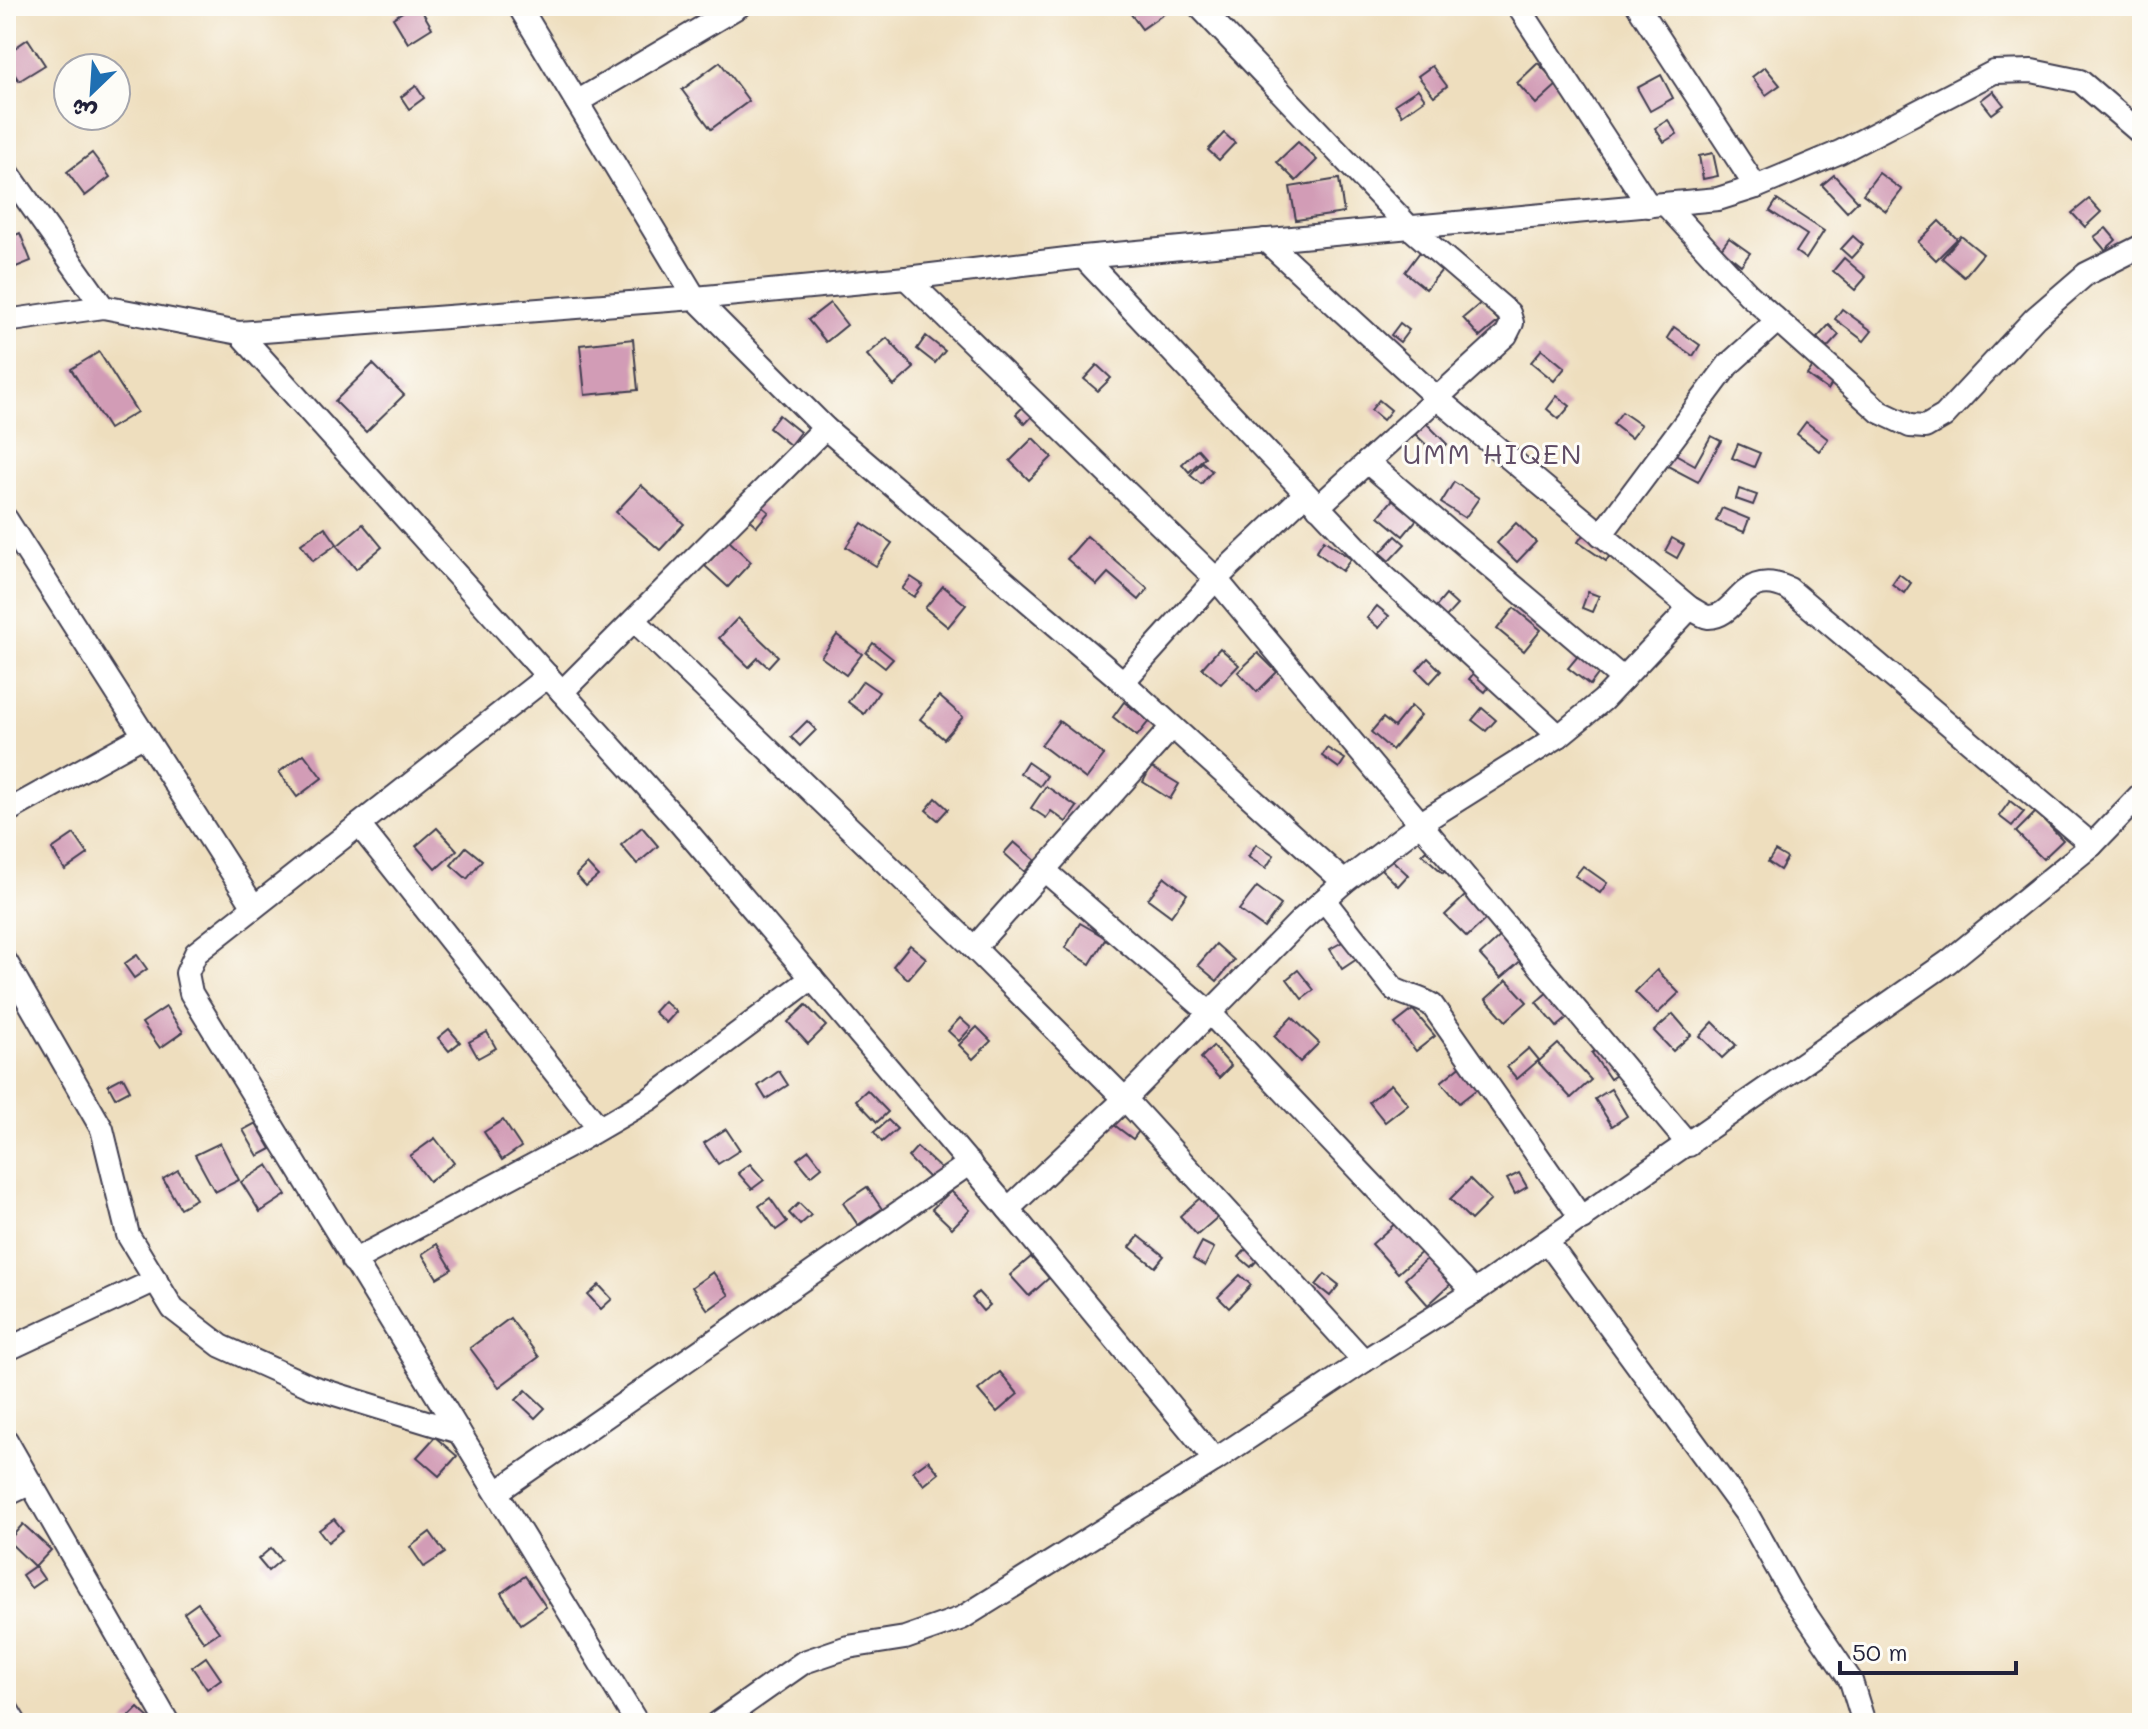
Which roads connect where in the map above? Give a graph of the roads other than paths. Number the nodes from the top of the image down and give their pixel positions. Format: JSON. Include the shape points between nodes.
{"nodes":[{"id":1,"x":519,"y":6,"type":"edge"},
{"id":2,"x":739,"y":6,"type":"edge"},
{"id":3,"x":1199,"y":6,"type":"edge"},
{"id":4,"x":1518,"y":6,"type":"edge"},
{"id":5,"x":1638,"y":6,"type":"edge"},
{"id":6,"x":577,"y":102,"type":"junction"},
{"id":7,"x":2142,"y":134,"type":"edge"},
{"id":8,"x":6,"y":170,"type":"edge"},
{"id":9,"x":1756,"y":187,"type":"junction"},
{"id":10,"x":1657,"y":205,"type":"junction"},
{"id":11,"x":1409,"y":227,"type":"junction"},
{"id":12,"x":1265,"y":240,"type":"junction"},
{"id":13,"x":2142,"y":246,"type":"edge"},
{"id":14,"x":1083,"y":257,"type":"junction"},
{"id":15,"x":906,"y":278,"type":"junction"},
{"id":16,"x":695,"y":298,"type":"junction"},
{"id":17,"x":103,"y":307,"type":"junction"},
{"id":18,"x":6,"y":321,"type":"edge"},
{"id":19,"x":1777,"y":321,"type":"junction"},
{"id":20,"x":239,"y":333,"type":"junction"},
{"id":21,"x":1438,"y":399,"type":"junction"},
{"id":22,"x":825,"y":428,"type":"junction"},
{"id":23,"x":1367,"y":462,"type":"junction"},
{"id":24,"x":1312,"y":500,"type":"junction"},
{"id":25,"x":6,"y":519,"type":"edge"},
{"id":26,"x":1601,"y":535,"type":"junction"},
{"id":27,"x":1216,"y":579,"type":"junction"},
{"id":28,"x":1690,"y":608,"type":"junction"},
{"id":29,"x":634,"y":620,"type":"junction"},
{"id":30,"x":1623,"y":679,"type":"junction"},
{"id":31,"x":1123,"y":682,"type":"junction"},
{"id":32,"x":555,"y":684,"type":"junction"},
{"id":33,"x":1172,"y":727,"type":"junction"},
{"id":34,"x":143,"y":736,"type":"junction"},
{"id":35,"x":1559,"y":736,"type":"junction"},
{"id":36,"x":2142,"y":793,"type":"edge"},
{"id":37,"x":6,"y":812,"type":"edge"},
{"id":38,"x":1421,"y":823,"type":"junction"},
{"id":39,"x":359,"y":825,"type":"junction"},
{"id":40,"x":2092,"y":845,"type":"junction"},
{"id":41,"x":1044,"y":870,"type":"junction"},
{"id":42,"x":1344,"y":882,"type":"junction"},
{"id":43,"x":1324,"y":900,"type":"junction"},
{"id":44,"x":254,"y":907,"type":"junction"},
{"id":45,"x":974,"y":948,"type":"junction"},
{"id":46,"x":6,"y":962,"type":"edge"},
{"id":47,"x":812,"y":978,"type":"junction"},
{"id":48,"x":1210,"y":1013,"type":"junction"},
{"id":49,"x":1125,"y":1099,"type":"junction"},
{"id":50,"x":599,"y":1128,"type":"junction"},
{"id":51,"x":1689,"y":1145,"type":"junction"},
{"id":52,"x":970,"y":1163,"type":"junction"},
{"id":53,"x":1008,"y":1209,"type":"junction"},
{"id":54,"x":1582,"y":1219,"type":"junction"},
{"id":55,"x":1548,"y":1243,"type":"junction"},
{"id":56,"x":353,"y":1261,"type":"junction"},
{"id":57,"x":156,"y":1280,"type":"junction"},
{"id":58,"x":1474,"y":1292,"type":"junction"},
{"id":59,"x":6,"y":1350,"type":"edge"},
{"id":60,"x":1364,"y":1361,"type":"junction"},
{"id":61,"x":459,"y":1432,"type":"junction"},
{"id":62,"x":6,"y":1440,"type":"edge"},
{"id":63,"x":1215,"y":1460,"type":"junction"},
{"id":64,"x":31,"y":1483,"type":"junction"},
{"id":65,"x":497,"y":1492,"type":"junction"},
{"id":66,"x":6,"y":1495,"type":"edge"},
{"id":67,"x":6,"y":1708,"type":"edge"},
{"id":68,"x":15,"y":1723,"type":"edge"},
{"id":69,"x":168,"y":1723,"type":"edge"},
{"id":70,"x":637,"y":1723,"type":"edge"},
{"id":71,"x":717,"y":1723,"type":"edge"},
{"id":72,"x":1864,"y":1723,"type":"edge"}],
"edges":[{"from":1,"to":6,"type":"street"},
{"from":2,"to":6,"type":"street"},
{"from":3,"to":11,"type":"street"},
{"from":4,"to":10,"type":"street"},
{"from":5,"to":9,"type":"street"},
{"from":6,"to":16,"type":"street"},
{"from":7,"to":9,"type":"street","via":[[2080,81],[2032,71],[1994,72],[1840,152]]},
{"from":8,"to":17,"type":"street"},
{"from":9,"to":10,"type":"street","via":[[1718,199]]},
{"from":10,"to":11,"type":"street"},
{"from":10,"to":19,"type":"street"},
{"from":11,"to":12,"type":"street"},
{"from":11,"to":21,"type":"street","via":[[1509,313],[1512,323],[1506,335]]},
{"from":12,"to":14,"type":"street"},
{"from":12,"to":21,"type":"street"},
{"from":13,"to":19,"type":"street","via":[[2086,274],[2035,318],[1944,416],[1925,427],[1880,412]]},
{"from":14,"to":15,"type":"street"},
{"from":14,"to":24,"type":"street"},
{"from":15,"to":16,"type":"street"},
{"from":15,"to":27,"type":"street"},
{"from":16,"to":20,"type":"street"},
{"from":16,"to":22,"type":"street"},
{"from":17,"to":18,"type":"street"},
{"from":17,"to":20,"type":"street"},
{"from":19,"to":26,"type":"street","via":[[1728,365]]},
{"from":20,"to":32,"type":"street"},
{"from":21,"to":23,"type":"street"},
{"from":21,"to":26,"type":"street"},
{"from":22,"to":29,"type":"street"},
{"from":22,"to":31,"type":"street"},
{"from":23,"to":24,"type":"street"},
{"from":23,"to":30,"type":"street"},
{"from":24,"to":27,"type":"street"},
{"from":24,"to":35,"type":"street","via":[[1382,574]]},
{"from":25,"to":34,"type":"street"},
{"from":26,"to":28,"type":"street"},
{"from":27,"to":31,"type":"street"},
{"from":27,"to":38,"type":"street"},
{"from":28,"to":30,"type":"street"},
{"from":28,"to":40,"type":"street","via":[[1706,617],[1721,614],[1762,583],[1789,589]]},
{"from":29,"to":32,"type":"street"},
{"from":29,"to":45,"type":"street"},
{"from":30,"to":35,"type":"street"},
{"from":31,"to":33,"type":"street"},
{"from":32,"to":39,"type":"street"},
{"from":32,"to":47,"type":"street"},
{"from":33,"to":41,"type":"street"},
{"from":33,"to":42,"type":"street"},
{"from":34,"to":37,"type":"street"},
{"from":34,"to":44,"type":"street"},
{"from":35,"to":38,"type":"street"},
{"from":36,"to":40,"type":"street"},
{"from":38,"to":42,"type":"street"},
{"from":38,"to":51,"type":"street"},
{"from":39,"to":44,"type":"street"},
{"from":39,"to":50,"type":"street"},
{"from":40,"to":51,"type":"street","via":[[1948,962]]},
{"from":41,"to":45,"type":"street"},
{"from":41,"to":48,"type":"street"},
{"from":42,"to":43,"type":"street"},
{"from":43,"to":48,"type":"street"},
{"from":43,"to":54,"type":"street","via":[[1394,989],[1432,1005]]},
{"from":44,"to":56,"type":"street","via":[[196,953],[187,973],[191,993]]},
{"from":45,"to":49,"type":"street"},
{"from":46,"to":57,"type":"street","via":[[102,1129],[128,1235]]},
{"from":47,"to":50,"type":"street","via":[[650,1099]]},
{"from":47,"to":52,"type":"street"},
{"from":48,"to":49,"type":"street"},
{"from":48,"to":58,"type":"street"},
{"from":49,"to":53,"type":"street"},
{"from":49,"to":60,"type":"street"},
{"from":50,"to":56,"type":"street"},
{"from":51,"to":54,"type":"street"},
{"from":52,"to":53,"type":"street"},
{"from":52,"to":65,"type":"street"},
{"from":53,"to":63,"type":"street"},
{"from":54,"to":55,"type":"street"},
{"from":55,"to":58,"type":"street"},
{"from":55,"to":72,"type":"street","via":[[1748,1516],[1790,1591],[1851,1681]]},
{"from":56,"to":61,"type":"street"},
{"from":57,"to":59,"type":"street"},
{"from":57,"to":61,"type":"street","via":[[173,1309],[221,1346],[312,1387]]},
{"from":58,"to":60,"type":"street"},
{"from":60,"to":63,"type":"street"},
{"from":61,"to":65,"type":"street"},
{"from":62,"to":64,"type":"street"},
{"from":63,"to":71,"type":"street","via":[[962,1618],[804,1662]]},
{"from":64,"to":66,"type":"street"},
{"from":64,"to":69,"type":"street"},
{"from":65,"to":70,"type":"street"},
{"from":67,"to":68,"type":"street"}]}
